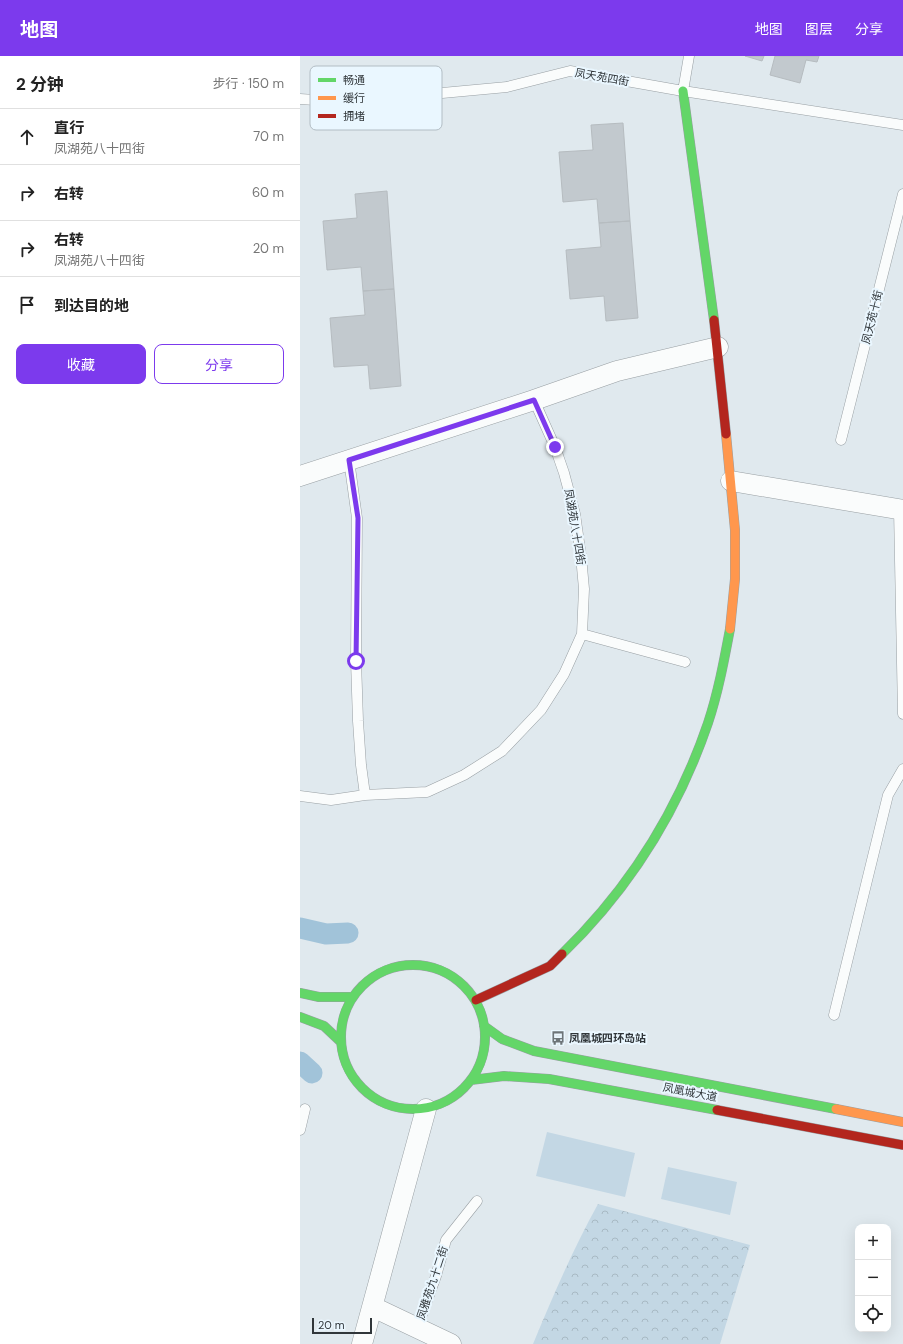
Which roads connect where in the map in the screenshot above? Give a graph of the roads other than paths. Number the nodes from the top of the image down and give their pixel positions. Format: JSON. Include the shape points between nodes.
{"nodes":[{"id":1,"x":689,"y":56,"type":"edge"},
{"id":2,"x":683,"y":91,"type":"junction"},
{"id":3,"x":442,"y":93,"type":"edge"},
{"id":4,"x":300,"y":99,"type":"edge"},
{"id":5,"x":310,"y":100,"type":"edge"},
{"id":6,"x":903,"y":125,"type":"edge"},
{"id":7,"x":903,"y":194,"type":"edge"},
{"id":8,"x":718,"y":347,"type":"junction"},
{"id":9,"x":534,"y":400,"type":"junction"},
{"id":10,"x":841,"y":440,"type":"dead end"},
{"id":11,"x":349,"y":460,"type":"junction"},
{"id":12,"x":300,"y":476,"type":"edge"},
{"id":13,"x":731,"y":481,"type":"junction"},
{"id":14,"x":901,"y":510,"type":"edge"},
{"id":15,"x":582,"y":634,"type":"junction"},
{"id":16,"x":684,"y":662,"type":"dead end"},
{"id":17,"x":903,"y":714,"type":"edge"},
{"id":18,"x":903,"y":769,"type":"edge"},
{"id":19,"x":365,"y":794,"type":"junction"},
{"id":20,"x":300,"y":796,"type":"edge"},
{"id":21,"x":300,"y":994,"type":"edge"},
{"id":22,"x":353,"y":997,"type":"junction"},
{"id":23,"x":476,"y":1000,"type":"junction"},
{"id":24,"x":834,"y":1015,"type":"dead end"},
{"id":25,"x":300,"y":1017,"type":"edge"},
{"id":26,"x":484,"y":1026,"type":"junction"},
{"id":27,"x":342,"y":1042,"type":"junction"},
{"id":28,"x":471,"y":1080,"type":"junction"},
{"id":29,"x":305,"y":1109,"type":"dead end"},
{"id":30,"x":426,"y":1109,"type":"junction"},
{"id":31,"x":903,"y":1122,"type":"edge"},
{"id":32,"x":300,"y":1130,"type":"edge"},
{"id":33,"x":903,"y":1145,"type":"edge"},
{"id":34,"x":477,"y":1201,"type":"dead end"},
{"id":35,"x":373,"y":1307,"type":"junction"},
{"id":36,"x":417,"y":1328,"type":"junction"},
{"id":37,"x":362,"y":1344,"type":"edge"},
{"id":38,"x":451,"y":1344,"type":"edge"}],
"edges":[{"from":1,"to":2,"type":"lane"},
{"from":2,"to":3,"type":"lane","name":"凤天苑四街","via":[[570,71],[507,87]]},
{"from":2,"to":6,"type":"lane","name":"凤天苑四街"},
{"from":2,"to":8,"type":"main road"},
{"from":4,"to":5,"type":"lane","name":"凤天苑四街"},
{"from":7,"to":10,"type":"lane","name":"凤天苑十街"},
{"from":8,"to":9,"type":"street","via":[[617,371]]},
{"from":8,"to":13,"type":"main road"},
{"from":9,"to":11,"type":"street"},
{"from":9,"to":15,"type":"lane","name":"凤湖苑八十四街","via":[[555,447],[574,514],[582,556]]},
{"from":11,"to":12,"type":"street"},
{"from":11,"to":19,"type":"lane","via":[[358,518],[356,661],[358,721]]},
{"from":13,"to":14,"type":"street"},
{"from":13,"to":23,"type":"main road","via":[[735,572],[730,627],[721,676],[708,723],[670,813],[645,855],[616,895],[585,932],[550,966]]},
{"from":14,"to":17,"type":"lane"},
{"from":15,"to":16,"type":"lane"},
{"from":15,"to":19,"type":"lane","name":"凤湖苑八十四街","via":[[564,674],[541,710],[502,751],[464,775],[427,792]]},
{"from":18,"to":24,"type":"lane","via":[[888,795]]},
{"from":19,"to":20,"type":"lane","name":"凤湖苑八十四街","via":[[331,800]]},
{"from":21,"to":22,"type":"main road","via":[[319,998]]},
{"from":22,"to":23,"type":"main road","via":[[370,978],[380,972],[391,967],[415,963],[439,968],[460,981]]},
{"from":22,"to":27,"type":"main road","via":[[342,1026]]},
{"from":23,"to":26,"type":"main road","via":[[482,1012]]},
{"from":25,"to":27,"type":"main road","via":[[324,1026]]},
{"from":26,"to":28,"type":"main road","via":[[484,1054]]},
{"from":26,"to":31,"type":"main road","name":"凤凰城大道","via":[[509,1043],[534,1051]]},
{"from":27,"to":30,"type":"main road","via":[[346,1066],[364,1091],[379,1102],[402,1109]]},
{"from":28,"to":30,"type":"main road","via":[[459,1093],[444,1103]]},
{"from":28,"to":33,"type":"main road","name":"凤凰城大道","via":[[488,1076],[560,1080]]},
{"from":29,"to":32,"type":"lane"},
{"from":30,"to":35,"type":"street"},
{"from":34,"to":36,"type":"lane","name":"凤雅苑九十二街","via":[[446,1240]]},
{"from":35,"to":36,"type":"street"},
{"from":35,"to":37,"type":"street"},
{"from":36,"to":38,"type":"street"}]}
